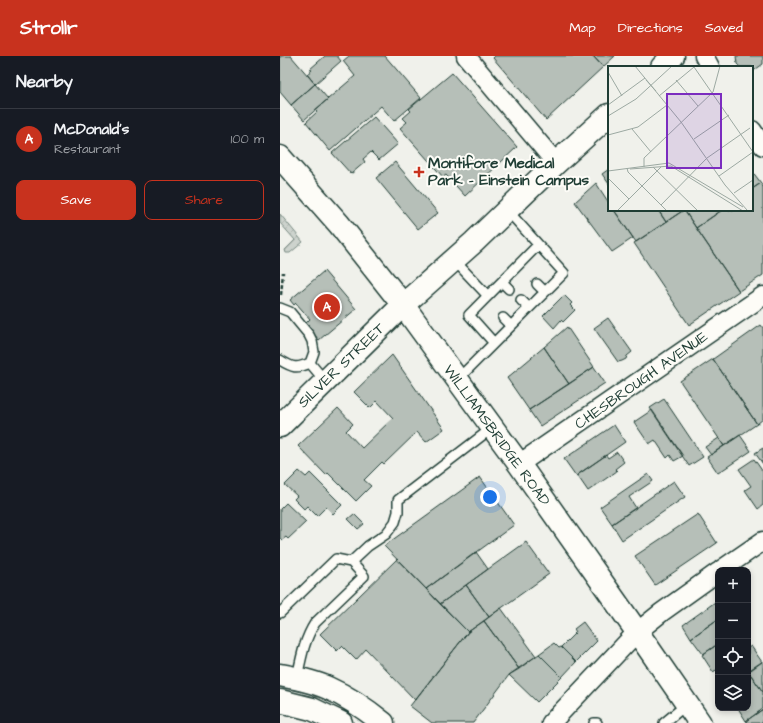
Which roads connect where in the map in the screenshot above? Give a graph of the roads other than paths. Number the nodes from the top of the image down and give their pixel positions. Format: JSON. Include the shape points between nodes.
{"nodes":[{"id":1,"x":466,"y":56,"type":"edge"},
{"id":2,"x":674,"y":56,"type":"edge"},
{"id":3,"x":704,"y":56,"type":"edge"},
{"id":4,"x":663,"y":66,"type":"edge"},
{"id":5,"x":709,"y":66,"type":"edge"},
{"id":6,"x":608,"y":116,"type":"edge"},
{"id":7,"x":753,"y":131,"type":"edge"},
{"id":8,"x":763,"y":146,"type":"edge"},
{"id":9,"x":280,"y":157,"type":"edge"},
{"id":10,"x":556,"y":162,"type":"junction"},
{"id":11,"x":507,"y":210,"type":"junction"},
{"id":12,"x":538,"y":245,"type":"junction"},
{"id":13,"x":454,"y":260,"type":"junction"},
{"id":14,"x":502,"y":282,"type":"junction"},
{"id":15,"x":537,"y":284,"type":"dead end"},
{"id":16,"x":509,"y":289,"type":"dead end"},
{"id":17,"x":545,"y":292,"type":"junction"},
{"id":18,"x":763,"y":296,"type":"edge"},
{"id":19,"x":486,"y":298,"type":"junction"},
{"id":20,"x":521,"y":300,"type":"dead end"},
{"id":21,"x":403,"y":305,"type":"junction"},
{"id":22,"x":492,"y":306,"type":"dead end"},
{"id":23,"x":280,"y":308,"type":"edge"},
{"id":24,"x":529,"y":308,"type":"junction"},
{"id":25,"x":503,"y":318,"type":"dead end"},
{"id":26,"x":511,"y":326,"type":"junction"},
{"id":27,"x":494,"y":343,"type":"junction"},
{"id":28,"x":280,"y":360,"type":"edge"},
{"id":29,"x":310,"y":363,"type":"junction"},
{"id":30,"x":458,"y":380,"type":"junction"},
{"id":31,"x":325,"y":381,"type":"junction"},
{"id":32,"x":280,"y":426,"type":"edge"},
{"id":33,"x":492,"y":428,"type":"junction"},
{"id":34,"x":519,"y":464,"type":"junction"},
{"id":35,"x":763,"y":541,"type":"edge"},
{"id":36,"x":351,"y":562,"type":"junction"},
{"id":37,"x":725,"y":567,"type":"edge"},
{"id":38,"x":715,"y":574,"type":"edge"},
{"id":39,"x":280,"y":613,"type":"edge"},
{"id":40,"x":637,"y":632,"type":"junction"},
{"id":41,"x":286,"y":678,"type":"edge"},
{"id":42,"x":280,"y":701,"type":"edge"},
{"id":43,"x":687,"y":704,"type":"junction"},
{"id":44,"x":341,"y":723,"type":"edge"},
{"id":45,"x":383,"y":723,"type":"edge"},
{"id":46,"x":551,"y":723,"type":"edge"},
{"id":47,"x":664,"y":723,"type":"edge"},
{"id":48,"x":700,"y":723,"type":"edge"}],
"edges":[{"from":1,"to":10,"type":"street"},
{"from":2,"to":4,"type":"main road"},
{"from":3,"to":5,"type":"street"},
{"from":6,"to":10,"type":"main road","name":"SILVER STREET"},
{"from":7,"to":8,"type":"street"},
{"from":9,"to":21,"type":"main road","name":"WILLIAMSBRIDGE ROAD","via":[[339,224]]},
{"from":10,"to":11,"type":"main road","name":"SILVER STREET"},
{"from":11,"to":12,"type":"lane"},
{"from":11,"to":13,"type":"main road","name":"SILVER STREET"},
{"from":12,"to":14,"type":"lane","via":[[522,269]]},
{"from":12,"to":17,"type":"lane","via":[[564,273]]},
{"from":13,"to":19,"type":"lane"},
{"from":13,"to":21,"type":"main road","name":"SILVER STREET"},
{"from":14,"to":16,"type":"lane"},
{"from":14,"to":19,"type":"lane"},
{"from":15,"to":17,"type":"lane"},
{"from":17,"to":24,"type":"lane"},
{"from":18,"to":34,"type":"street","name":"CHESBROUGH AVENUE"},
{"from":19,"to":22,"type":"lane"},
{"from":19,"to":27,"type":"lane","via":[[469,315]]},
{"from":20,"to":24,"type":"lane"},
{"from":21,"to":30,"type":"main road","name":"WILLIAMSBRIDGE ROAD"},
{"from":21,"to":31,"type":"main road","name":"SILVER STREET"},
{"from":23,"to":29,"type":"lane","via":[[290,312],[309,335],[314,352]]},
{"from":24,"to":26,"type":"lane"},
{"from":25,"to":26,"type":"lane"},
{"from":26,"to":27,"type":"lane"},
{"from":27,"to":30,"type":"lane"},
{"from":28,"to":29,"type":"lane","via":[[289,366],[299,367]]},
{"from":29,"to":31,"type":"lane"},
{"from":30,"to":33,"type":"main road","name":"WILLIAMSBRIDGE ROAD"},
{"from":31,"to":32,"type":"main road","name":"SILVER STREET"},
{"from":33,"to":34,"type":"main road","name":"WILLIAMSBRIDGE ROAD"},
{"from":33,"to":36,"type":"lane","via":[[398,500],[395,522],[386,534]]},
{"from":34,"to":40,"type":"main road","name":"WILLIAMSBRIDGE ROAD"},
{"from":35,"to":37,"type":"street"},
{"from":36,"to":39,"type":"lane","via":[[336,559]]},
{"from":36,"to":41,"type":"lane","via":[[364,576],[315,623]]},
{"from":38,"to":40,"type":"street"},
{"from":40,"to":43,"type":"main road","name":"WILLIAMSBRIDGE ROAD"},
{"from":40,"to":46,"type":"street"},
{"from":41,"to":45,"type":"main road","via":[[327,688],[354,702]]},
{"from":42,"to":44,"type":"main road","via":[[312,709]]},
{"from":43,"to":47,"type":"lane"},
{"from":43,"to":48,"type":"main road","name":"WILLIAMSBRIDGE ROAD"}]}
